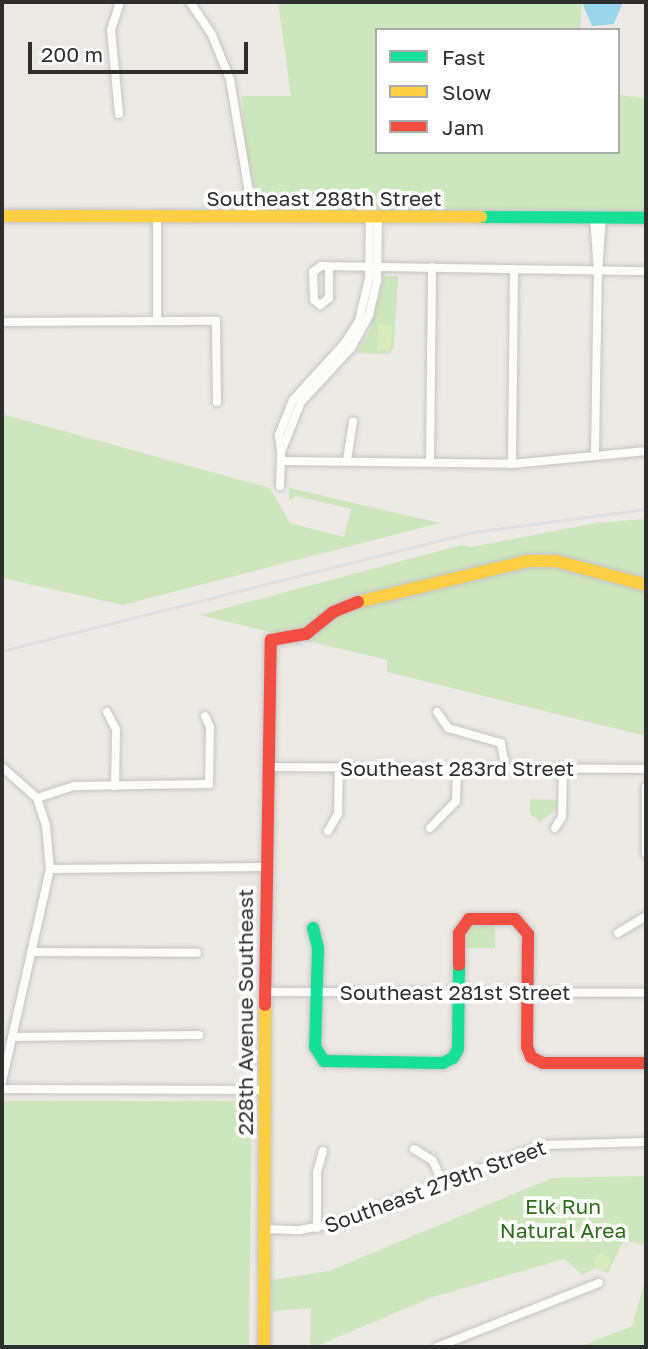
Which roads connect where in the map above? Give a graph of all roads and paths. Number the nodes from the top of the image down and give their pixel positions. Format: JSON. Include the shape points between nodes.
{"nodes":[{"id":1,"x":120,"y":2,"type":"edge"},
{"id":2,"x":190,"y":2,"type":"edge"},
{"id":3,"x":119,"y":114,"type":"dead end"},
{"id":4,"x":2,"y":216,"type":"edge"},
{"id":5,"x":374,"y":216,"type":"junction"},
{"id":6,"x":157,"y":217,"type":"junction"},
{"id":7,"x":253,"y":217,"type":"junction"},
{"id":8,"x":598,"y":217,"type":"junction"},
{"id":9,"x":646,"y":218,"type":"edge"},
{"id":10,"x":329,"y":267,"type":"dead end"},
{"id":11,"x":373,"y":267,"type":"junction"},
{"id":12,"x":432,"y":267,"type":"junction"},
{"id":13,"x":514,"y":269,"type":"junction"},
{"id":14,"x":598,"y":271,"type":"junction"},
{"id":15,"x":646,"y":271,"type":"edge"},
{"id":16,"x":157,"y":321,"type":"junction"},
{"id":17,"x":2,"y":322,"type":"edge"},
{"id":18,"x":217,"y":402,"type":"dead end"},
{"id":19,"x":353,"y":421,"type":"dead end"},
{"id":20,"x":646,"y":451,"type":"edge"},
{"id":21,"x":595,"y":452,"type":"junction"},
{"id":22,"x":281,"y":457,"type":"junction"},
{"id":23,"x":347,"y":460,"type":"junction"},
{"id":24,"x":430,"y":463,"type":"junction"},
{"id":25,"x":512,"y":464,"type":"junction"},
{"id":26,"x":280,"y":486,"type":"dead end"},
{"id":27,"x":646,"y":585,"type":"edge"},
{"id":28,"x":107,"y":712,"type":"dead end"},
{"id":29,"x":437,"y":712,"type":"dead end"},
{"id":30,"x":205,"y":716,"type":"dead end"},
{"id":31,"x":2,"y":767,"type":"edge"},
{"id":32,"x":267,"y":767,"type":"junction"},
{"id":33,"x":339,"y":767,"type":"junction"},
{"id":34,"x":457,"y":769,"type":"junction"},
{"id":35,"x":564,"y":769,"type":"junction"},
{"id":36,"x":646,"y":769,"type":"edge"},
{"id":37,"x":506,"y":770,"type":"junction"},
{"id":38,"x":116,"y":786,"type":"junction"},
{"id":39,"x":646,"y":786,"type":"edge"},
{"id":40,"x":37,"y":798,"type":"junction"},
{"id":41,"x":430,"y":828,"type":"dead end"},
{"id":42,"x":555,"y":828,"type":"dead end"},
{"id":43,"x":328,"y":831,"type":"dead end"},
{"id":44,"x":646,"y":854,"type":"edge"},
{"id":45,"x":266,"y":867,"type":"junction"},
{"id":46,"x":50,"y":869,"type":"junction"},
{"id":47,"x":646,"y":916,"type":"edge"},
{"id":48,"x":313,"y":928,"type":"dead end"},
{"id":49,"x":618,"y":933,"type":"dead end"},
{"id":50,"x":32,"y":952,"type":"junction"},
{"id":51,"x":197,"y":953,"type":"dead end"},
{"id":52,"x":264,"y":992,"type":"junction"},
{"id":53,"x":314,"y":992,"type":"junction"},
{"id":54,"x":458,"y":992,"type":"junction"},
{"id":55,"x":527,"y":993,"type":"junction"},
{"id":56,"x":646,"y":993,"type":"edge"},
{"id":57,"x":199,"y":1035,"type":"dead end"},
{"id":58,"x":12,"y":1037,"type":"junction"},
{"id":59,"x":646,"y":1063,"type":"edge"},
{"id":60,"x":2,"y":1083,"type":"edge"},
{"id":61,"x":2,"y":1090,"type":"edge"},
{"id":62,"x":263,"y":1090,"type":"junction"},
{"id":63,"x":646,"y":1142,"type":"edge"},
{"id":64,"x":414,"y":1149,"type":"dead end"},
{"id":65,"x":323,"y":1151,"type":"dead end"},
{"id":66,"x":442,"y":1181,"type":"junction"},
{"id":67,"x":317,"y":1228,"type":"junction"},
{"id":68,"x":265,"y":1229,"type":"junction"},
{"id":69,"x":599,"y":1283,"type":"dead end"},
{"id":70,"x":264,"y":1347,"type":"edge"},
{"id":71,"x":437,"y":1347,"type":"edge"}],
"edges":[{"from":1,"to":3,"type":"street","via":[[111,30]]},
{"from":2,"to":7,"type":"street","via":[[212,35],[230,79]]},
{"from":4,"to":6,"type":"street","name":"Southeast 288th Street"},
{"from":5,"to":7,"type":"street","name":"Southeast 288th Street"},
{"from":5,"to":8,"type":"street","name":"Southeast 288th Street"},
{"from":5,"to":11,"type":"street"},
{"from":6,"to":7,"type":"street","name":"Southeast 288th Street"},
{"from":6,"to":16,"type":"street"},
{"from":8,"to":9,"type":"street","name":"Southeast 288th Street"},
{"from":8,"to":14,"type":"street"},
{"from":10,"to":11,"type":"street"},
{"from":11,"to":12,"type":"street"},
{"from":11,"to":22,"type":"street","via":[[359,321],[293,400],[279,435]]},
{"from":12,"to":13,"type":"street"},
{"from":12,"to":24,"type":"street"},
{"from":13,"to":14,"type":"street"},
{"from":13,"to":25,"type":"street"},
{"from":14,"to":15,"type":"street"},
{"from":14,"to":21,"type":"street"},
{"from":16,"to":17,"type":"street"},
{"from":16,"to":18,"type":"street","via":[[216,321]]},
{"from":19,"to":23,"type":"street"},
{"from":20,"to":21,"type":"street"},
{"from":21,"to":25,"type":"street"},
{"from":22,"to":23,"type":"street"},
{"from":22,"to":26,"type":"street"},
{"from":23,"to":24,"type":"street"},
{"from":24,"to":25,"type":"street"},
{"from":27,"to":32,"type":"street","name":"228th Avenue Southeast","via":[[556,561],[513,564],[358,602],[339,608],[306,634],[271,640]]},
{"from":28,"to":38,"type":"street","via":[[116,730]]},
{"from":29,"to":37,"type":"street","via":[[448,728],[501,743]]},
{"from":30,"to":38,"type":"street","via":[[210,727],[209,784]]},
{"from":31,"to":40,"type":"street"},
{"from":32,"to":33,"type":"street","name":"Southeast 283rd Street"},
{"from":32,"to":45,"type":"street","name":"228th Avenue Southeast"},
{"from":33,"to":34,"type":"street","name":"Southeast 283rd Street"},
{"from":33,"to":43,"type":"street","via":[[338,814]]},
{"from":34,"to":37,"type":"street","name":"Southeast 283rd Street"},
{"from":34,"to":41,"type":"street","via":[[456,801]]},
{"from":35,"to":36,"type":"street","name":"Southeast 283rd Street"},
{"from":35,"to":37,"type":"street","name":"Southeast 283rd Street"},
{"from":35,"to":42,"type":"street","via":[[562,817]]},
{"from":38,"to":40,"type":"street","via":[[74,786]]},
{"from":39,"to":44,"type":"street"},
{"from":40,"to":46,"type":"street","via":[[46,826]]},
{"from":45,"to":46,"type":"street"},
{"from":45,"to":52,"type":"street","name":"228th Avenue Southeast"},
{"from":46,"to":50,"type":"street"},
{"from":47,"to":49,"type":"street"},
{"from":48,"to":53,"type":"street","via":[[318,948]]},
{"from":50,"to":51,"type":"street"},
{"from":50,"to":58,"type":"street"},
{"from":52,"to":53,"type":"street","name":"Southeast 281st Street"},
{"from":52,"to":62,"type":"street","name":"228th Avenue Southeast"},
{"from":53,"to":54,"type":"street","name":"Southeast 281st Street"},
{"from":53,"to":54,"type":"street","via":[[319,1056],[328,1063],[443,1063],[458,1049]]},
{"from":54,"to":55,"type":"street","name":"Southeast 281st Street"},
{"from":54,"to":55,"type":"street","via":[[459,933],[465,922],[510,918],[521,923],[529,941]]},
{"from":55,"to":56,"type":"street","name":"Southeast 281st Street"},
{"from":55,"to":59,"type":"street","via":[[531,1057],[544,1063]]},
{"from":57,"to":58,"type":"street"},
{"from":58,"to":60,"type":"street"},
{"from":61,"to":62,"type":"street"},
{"from":62,"to":68,"type":"street","name":"228th Avenue Southeast"},
{"from":63,"to":66,"type":"street","name":"Southeast 279th Street","via":[[544,1145]]},
{"from":64,"to":66,"type":"street","via":[[433,1161]]},
{"from":65,"to":67,"type":"street","via":[[317,1172]]},
{"from":66,"to":67,"type":"street","name":"Southeast 279th Street"},
{"from":67,"to":68,"type":"street","name":"Southeast 279th Street"},
{"from":68,"to":70,"type":"street","name":"228th Avenue Southeast"},
{"from":69,"to":71,"type":"street"}]}
